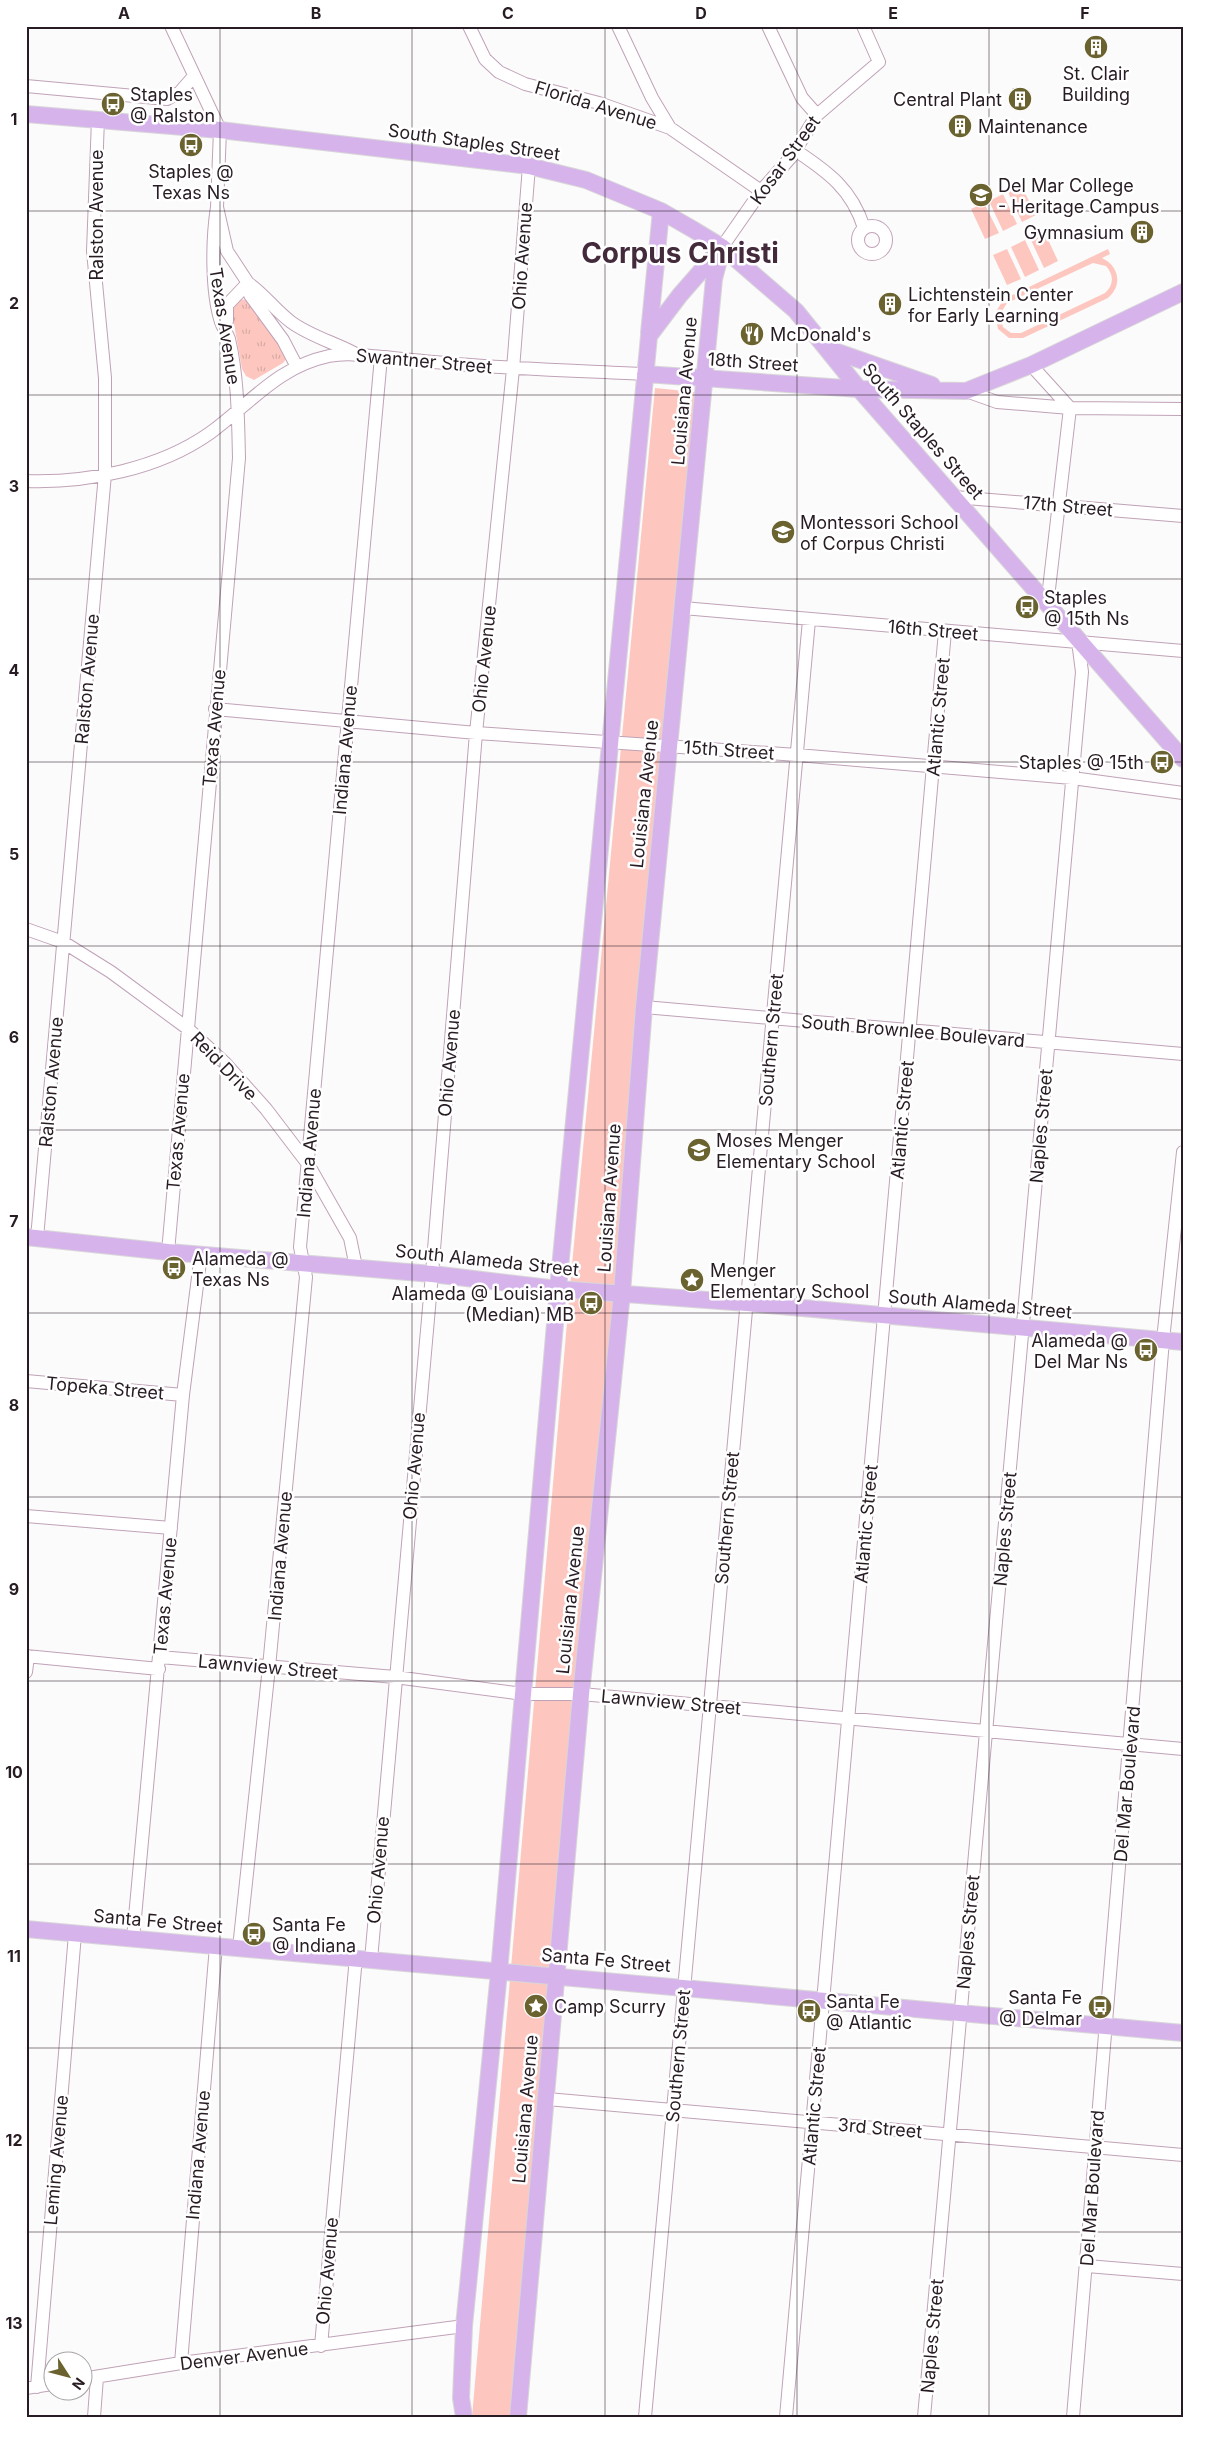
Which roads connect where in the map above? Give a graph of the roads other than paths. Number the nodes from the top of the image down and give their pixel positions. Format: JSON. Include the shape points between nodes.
{"nodes":[{"id":1,"x":171,"y":26,"type":"edge"},
{"id":2,"x":469,"y":26,"type":"edge"},
{"id":3,"x":618,"y":26,"type":"edge"},
{"id":4,"x":768,"y":26,"type":"edge"},
{"id":5,"x":863,"y":26,"type":"edge"},
{"id":6,"x":194,"y":76,"type":"junction"},
{"id":7,"x":26,"y":86,"type":"edge"},
{"id":8,"x":26,"y":114,"type":"edge"},
{"id":9,"x":816,"y":115,"type":"junction"},
{"id":10,"x":98,"y":119,"type":"junction"},
{"id":11,"x":670,"y":128,"type":"junction"},
{"id":12,"x":220,"y":130,"type":"junction"},
{"id":13,"x":795,"y":150,"type":"junction"},
{"id":14,"x":529,"y":166,"type":"junction"},
{"id":15,"x":762,"y":191,"type":"junction"},
{"id":16,"x":217,"y":207,"type":"junction"},
{"id":17,"x":661,"y":211,"type":"junction"},
{"id":18,"x":864,"y":228,"type":"dead end"},
{"id":19,"x":722,"y":247,"type":"junction"},
{"id":20,"x":248,"y":283,"type":"junction"},
{"id":21,"x":1183,"y":292,"type":"edge"},
{"id":22,"x":649,"y":336,"type":"junction"},
{"id":23,"x":228,"y":338,"type":"junction"},
{"id":24,"x":826,"y":348,"type":"junction"},
{"id":25,"x":354,"y":353,"type":"junction"},
{"id":26,"x":381,"y":357,"type":"junction"},
{"id":27,"x":1031,"y":365,"type":"junction"},
{"id":28,"x":297,"y":367,"type":"junction"},
{"id":29,"x":513,"y":369,"type":"junction"},
{"id":30,"x":645,"y":374,"type":"junction"},
{"id":31,"x":705,"y":379,"type":"junction"},
{"id":32,"x":859,"y":389,"type":"junction"},
{"id":33,"x":948,"y":390,"type":"junction"},
{"id":34,"x":966,"y":391,"type":"junction"},
{"id":35,"x":1070,"y":408,"type":"junction"},
{"id":36,"x":1183,"y":409,"type":"edge"},
{"id":37,"x":238,"y":411,"type":"junction"},
{"id":38,"x":105,"y":474,"type":"junction"},
{"id":39,"x":26,"y":481,"type":"edge"},
{"id":40,"x":954,"y":497,"type":"junction"},
{"id":41,"x":1059,"y":506,"type":"junction"},
{"id":42,"x":1183,"y":516,"type":"edge"},
{"id":43,"x":1047,"y":606,"type":"junction"},
{"id":44,"x":683,"y":608,"type":"junction"},
{"id":45,"x":809,"y":620,"type":"junction"},
{"id":46,"x":945,"y":631,"type":"junction"},
{"id":47,"x":1078,"y":641,"type":"junction"},
{"id":48,"x":1183,"y":650,"type":"edge"},
{"id":49,"x":215,"y":709,"type":"junction"},
{"id":50,"x":348,"y":722,"type":"junction"},
{"id":51,"x":476,"y":733,"type":"junction"},
{"id":52,"x":611,"y":744,"type":"junction"},
{"id":53,"x":669,"y":746,"type":"junction"},
{"id":54,"x":797,"y":755,"type":"junction"},
{"id":55,"x":1183,"y":759,"type":"edge"},
{"id":56,"x":933,"y":767,"type":"junction"},
{"id":57,"x":1072,"y":778,"type":"junction"},
{"id":58,"x":1183,"y":793,"type":"edge"},
{"id":59,"x":26,"y":930,"type":"edge"},
{"id":60,"x":63,"y":942,"type":"junction"},
{"id":61,"x":644,"y":1007,"type":"junction"},
{"id":62,"x":773,"y":1018,"type":"junction"},
{"id":63,"x":187,"y":1028,"type":"junction"},
{"id":64,"x":910,"y":1029,"type":"junction"},
{"id":65,"x":1048,"y":1044,"type":"junction"},
{"id":66,"x":1183,"y":1054,"type":"edge"},
{"id":67,"x":1183,"y":1152,"type":"edge"},
{"id":68,"x":308,"y":1164,"type":"junction"},
{"id":69,"x":32,"y":1237,"type":"edge"},
{"id":70,"x":168,"y":1252,"type":"junction"},
{"id":71,"x":201,"y":1254,"type":"junction"},
{"id":72,"x":303,"y":1262,"type":"junction"},
{"id":73,"x":356,"y":1267,"type":"junction"},
{"id":74,"x":432,"y":1274,"type":"junction"},
{"id":75,"x":558,"y":1289,"type":"junction"},
{"id":76,"x":622,"y":1293,"type":"junction"},
{"id":77,"x":747,"y":1303,"type":"junction"},
{"id":78,"x":884,"y":1315,"type":"junction"},
{"id":79,"x":1023,"y":1328,"type":"junction"},
{"id":80,"x":1163,"y":1340,"type":"junction"},
{"id":81,"x":1183,"y":1342,"type":"edge"},
{"id":82,"x":26,"y":1381,"type":"edge"},
{"id":83,"x":183,"y":1396,"type":"junction"},
{"id":84,"x":26,"y":1516,"type":"edge"},
{"id":85,"x":171,"y":1528,"type":"junction"},
{"id":86,"x":27,"y":1656,"type":"edge"},
{"id":87,"x":159,"y":1663,"type":"junction"},
{"id":88,"x":269,"y":1667,"type":"junction"},
{"id":89,"x":26,"y":1672,"type":"edge"},
{"id":90,"x":395,"y":1677,"type":"junction"},
{"id":91,"x":523,"y":1694,"type":"junction"},
{"id":92,"x":581,"y":1694,"type":"junction"},
{"id":93,"x":710,"y":1706,"type":"junction"},
{"id":94,"x":848,"y":1718,"type":"junction"},
{"id":95,"x":986,"y":1730,"type":"junction"},
{"id":96,"x":1131,"y":1744,"type":"junction"},
{"id":97,"x":1183,"y":1749,"type":"edge"},
{"id":98,"x":26,"y":1929,"type":"edge"},
{"id":99,"x":75,"y":1934,"type":"junction"},
{"id":100,"x":133,"y":1939,"type":"junction"},
{"id":101,"x":216,"y":1946,"type":"junction"},
{"id":102,"x":239,"y":1948,"type":"junction"},
{"id":103,"x":364,"y":1959,"type":"junction"},
{"id":104,"x":499,"y":1972,"type":"junction"},
{"id":105,"x":556,"y":1975,"type":"junction"},
{"id":106,"x":684,"y":1987,"type":"junction"},
{"id":107,"x":823,"y":2000,"type":"junction"},
{"id":108,"x":961,"y":2013,"type":"junction"},
{"id":109,"x":1106,"y":2026,"type":"junction"},
{"id":110,"x":1183,"y":2033,"type":"edge"},
{"id":111,"x":547,"y":2099,"type":"junction"},
{"id":112,"x":673,"y":2110,"type":"junction"},
{"id":113,"x":812,"y":2122,"type":"junction"},
{"id":114,"x":950,"y":2134,"type":"junction"},
{"id":115,"x":1094,"y":2146,"type":"junction"},
{"id":116,"x":1183,"y":2156,"type":"edge"},
{"id":117,"x":1087,"y":2266,"type":"junction"},
{"id":118,"x":1183,"y":2274,"type":"edge"},
{"id":119,"x":464,"y":2326,"type":"junction"},
{"id":120,"x":320,"y":2346,"type":"junction"},
{"id":121,"x":180,"y":2363,"type":"junction"},
{"id":122,"x":97,"y":2377,"type":"junction"},
{"id":123,"x":92,"y":2378,"type":"edge"},
{"id":124,"x":32,"y":2388,"type":"edge"},
{"id":125,"x":461,"y":2398,"type":"junction"},
{"id":126,"x":94,"y":2417,"type":"edge"},
{"id":127,"x":459,"y":2417,"type":"edge"},
{"id":128,"x":464,"y":2417,"type":"edge"},
{"id":129,"x":518,"y":2417,"type":"edge"},
{"id":130,"x":645,"y":2417,"type":"edge"},
{"id":131,"x":786,"y":2417,"type":"edge"},
{"id":132,"x":924,"y":2417,"type":"edge"},
{"id":133,"x":1073,"y":2417,"type":"edge"}],
"edges":[{"from":1,"to":6,"type":"street"},
{"from":2,"to":11,"type":"street","name":"Florida Avenue","via":[[485,59],[499,72],[525,84],[599,103]]},
{"from":3,"to":11,"type":"street"},
{"from":4,"to":9,"type":"street","via":[[802,98]]},
{"from":5,"to":9,"type":"street","name":"Kosar Street","via":[[879,62]]},
{"from":6,"to":7,"type":"street","via":[[180,92],[167,99]]},
{"from":6,"to":12,"type":"street"},
{"from":8,"to":10,"type":"main road","name":"South Staples Street"},
{"from":9,"to":13,"type":"street","name":"Kosar Street"},
{"from":10,"to":12,"type":"main road","name":"South Staples Street"},
{"from":10,"to":38,"type":"street","name":"Ralston Avenue","via":[[93,251],[105,378]]},
{"from":11,"to":15,"type":"street","name":"Florida Avenue"},
{"from":12,"to":14,"type":"main road","name":"South Staples Street"},
{"from":12,"to":16,"type":"street","name":"Texas Avenue"},
{"from":13,"to":15,"type":"street","name":"Kosar Street"},
{"from":13,"to":18,"type":"street","via":[[830,173],[844,188]]},
{"from":14,"to":17,"type":"main road","name":"South Staples Street","via":[[586,180]]},
{"from":14,"to":29,"type":"street","name":"Ohio Avenue"},
{"from":15,"to":19,"type":"street","name":"Kosar Street"},
{"from":16,"to":20,"type":"street","name":"Texas Avenue","via":[[227,251]]},
{"from":16,"to":23,"type":"street","name":"Texas Avenue","via":[[213,234],[215,277],[221,321]]},
{"from":17,"to":19,"type":"main road","name":"South Staples Street"},
{"from":17,"to":22,"type":"main road"},
{"from":19,"to":22,"type":"main road","name":"Louisiana Avenue"},
{"from":19,"to":24,"type":"main road","name":"South Staples Street","via":[[796,311]]},
{"from":19,"to":31,"type":"main road","name":"Louisiana Avenue","via":[[714,279]]},
{"from":20,"to":23,"type":"street","via":[[228,306]]},
{"from":20,"to":25,"type":"street","name":"Texas Avenue","via":[[292,323],[317,338]]},
{"from":20,"to":28,"type":"street","name":"Texas Avenue","via":[[250,295],[283,340]]},
{"from":21,"to":27,"type":"main road"},
{"from":22,"to":30,"type":"main road"},
{"from":23,"to":37,"type":"street","name":"Texas Avenue"},
{"from":24,"to":32,"type":"main road","name":"South Staples Street"},
{"from":24,"to":33,"type":"main road"},
{"from":25,"to":26,"type":"street","name":"Swantner Street"},
{"from":25,"to":28,"type":"street","name":"Swantner Street","via":[[328,356]]},
{"from":26,"to":29,"type":"street","name":"Swantner Street"},
{"from":26,"to":50,"type":"street","name":"Indiana Avenue"},
{"from":27,"to":34,"type":"main road"},
{"from":27,"to":35,"type":"street"},
{"from":28,"to":37,"type":"street","name":"Swantner Street","via":[[272,380]]},
{"from":29,"to":30,"type":"street","name":"Swantner Street"},
{"from":29,"to":51,"type":"street","name":"Ohio Avenue"},
{"from":30,"to":31,"type":"main road","name":"18th Street"},
{"from":30,"to":52,"type":"main road"},
{"from":31,"to":32,"type":"main road","name":"18th Street"},
{"from":31,"to":44,"type":"main road","name":"Louisiana Avenue"},
{"from":32,"to":33,"type":"main road","name":"18th Street"},
{"from":32,"to":40,"type":"main road","name":"South Staples Street"},
{"from":33,"to":34,"type":"main road"},
{"from":34,"to":35,"type":"street","via":[[997,402]]},
{"from":35,"to":36,"type":"street"},
{"from":35,"to":41,"type":"street"},
{"from":37,"to":38,"type":"street","name":"Swantner Street","via":[[208,434],[173,454],[139,467]]},
{"from":37,"to":49,"type":"street","name":"Texas Avenue","via":[[239,458]]},
{"from":38,"to":39,"type":"street","name":"Swantner Street"},
{"from":38,"to":60,"type":"street","name":"Ralston Avenue"},
{"from":40,"to":41,"type":"street","name":"17th Street"},
{"from":40,"to":43,"type":"main road","name":"South Staples Street"},
{"from":41,"to":42,"type":"street","name":"17th Street"},
{"from":41,"to":43,"type":"street"},
{"from":43,"to":47,"type":"main road","name":"South Staples Street"},
{"from":44,"to":45,"type":"street","name":"16th Street"},
{"from":44,"to":53,"type":"main road","name":"Louisiana Avenue"},
{"from":45,"to":46,"type":"street","name":"16th Street"},
{"from":45,"to":54,"type":"street","name":"Southern Street"},
{"from":46,"to":47,"type":"street","name":"16th Street"},
{"from":46,"to":56,"type":"street","name":"Atlantic Street"},
{"from":47,"to":48,"type":"street","name":"16th Street"},
{"from":47,"to":55,"type":"main road","name":"South Staples Street"},
{"from":47,"to":57,"type":"street","name":"Naples Street","via":[[1082,672]]},
{"from":49,"to":50,"type":"street","name":"15th Street"},
{"from":49,"to":63,"type":"street","name":"Texas Avenue"},
{"from":50,"to":51,"type":"street","name":"15th Street"},
{"from":50,"to":68,"type":"street","name":"Indiana Avenue"},
{"from":51,"to":52,"type":"street","name":"15th Street"},
{"from":51,"to":74,"type":"street","name":"Ohio Avenue"},
{"from":52,"to":53,"type":"street","name":"15th Street"},
{"from":52,"to":75,"type":"main road"},
{"from":53,"to":54,"type":"street","name":"15th Street"},
{"from":53,"to":61,"type":"main road","name":"Louisiana Avenue"},
{"from":54,"to":56,"type":"street","name":"15th Street"},
{"from":54,"to":62,"type":"street","name":"Southern Street"},
{"from":56,"to":57,"type":"street","name":"15th Street"},
{"from":56,"to":64,"type":"street","name":"Atlantic Street"},
{"from":57,"to":58,"type":"street","name":"15th Street"},
{"from":57,"to":65,"type":"street","name":"Naples Street"},
{"from":59,"to":60,"type":"street","name":"Reid Drive"},
{"from":60,"to":63,"type":"street","name":"Reid Drive","via":[[111,972]]},
{"from":60,"to":69,"type":"street","name":"Ralston Avenue"},
{"from":61,"to":62,"type":"street","name":"South Brownlee Boulevard"},
{"from":61,"to":76,"type":"main road","name":"Louisiana Avenue"},
{"from":62,"to":64,"type":"street","name":"South Brownlee Boulevard"},
{"from":62,"to":77,"type":"street","name":"Southern Street"},
{"from":63,"to":68,"type":"street","name":"Reid Drive","via":[[225,1062]]},
{"from":63,"to":70,"type":"street","name":"Texas Avenue"},
{"from":64,"to":65,"type":"street","name":"South Brownlee Boulevard"},
{"from":64,"to":78,"type":"street","name":"Atlantic Street"},
{"from":65,"to":66,"type":"street","name":"South Brownlee Boulevard"},
{"from":65,"to":79,"type":"street","name":"Naples Street"},
{"from":67,"to":80,"type":"street","name":"Del Mar Boulevard"},
{"from":68,"to":72,"type":"street","name":"Indiana Avenue","via":[[300,1247]]},
{"from":68,"to":73,"type":"street","name":"Reid Drive","via":[[350,1238]]},
{"from":69,"to":70,"type":"main road","name":"South Alameda Street"},
{"from":70,"to":71,"type":"main road","name":"South Alameda Street"},
{"from":71,"to":72,"type":"main road","name":"South Alameda Street"},
{"from":71,"to":83,"type":"street","name":"Texas Avenue"},
{"from":72,"to":73,"type":"main road","name":"South Alameda Street"},
{"from":72,"to":88,"type":"street","name":"Indiana Avenue","via":[[306,1277]]},
{"from":73,"to":74,"type":"main road","name":"South Alameda Street"},
{"from":74,"to":75,"type":"main road","name":"South Alameda Street"},
{"from":74,"to":90,"type":"street","name":"Ohio Avenue"},
{"from":75,"to":76,"type":"main road","name":"South Alameda Street"},
{"from":75,"to":91,"type":"main road"},
{"from":76,"to":77,"type":"main road","name":"South Alameda Street"},
{"from":76,"to":92,"type":"main road","name":"Louisiana Avenue"},
{"from":77,"to":78,"type":"main road","name":"South Alameda Street"},
{"from":77,"to":93,"type":"street","name":"Southern Street"},
{"from":78,"to":79,"type":"main road","name":"South Alameda Street"},
{"from":78,"to":94,"type":"street","name":"Atlantic Street"},
{"from":79,"to":80,"type":"main road","name":"South Alameda Street"},
{"from":79,"to":95,"type":"street","name":"Naples Street"},
{"from":80,"to":81,"type":"main road","name":"South Alameda Street"},
{"from":80,"to":96,"type":"street","name":"Del Mar Boulevard"},
{"from":82,"to":83,"type":"street","name":"Topeka Street"},
{"from":83,"to":85,"type":"street","name":"Texas Avenue"},
{"from":84,"to":85,"type":"street"},
{"from":85,"to":87,"type":"street","name":"Texas Avenue"},
{"from":86,"to":87,"type":"street","name":"Lawnview Street"},
{"from":86,"to":89,"type":"street"},
{"from":87,"to":88,"type":"street","name":"Lawnview Street"},
{"from":87,"to":100,"type":"street","name":"Texas Avenue"},
{"from":88,"to":90,"type":"street","name":"Lawnview Street"},
{"from":88,"to":102,"type":"street","name":"Indiana Avenue"},
{"from":90,"to":91,"type":"street","name":"Lawnview Street"},
{"from":90,"to":103,"type":"street","name":"Ohio Avenue"},
{"from":91,"to":92,"type":"street","name":"Lawnview Street"},
{"from":91,"to":104,"type":"main road"},
{"from":92,"to":93,"type":"street","name":"Lawnview Street"},
{"from":92,"to":105,"type":"main road","name":"Louisiana Avenue"},
{"from":93,"to":94,"type":"street","name":"Lawnview Street"},
{"from":93,"to":106,"type":"street","name":"Southern Street"},
{"from":94,"to":95,"type":"street","name":"Lawnview Street"},
{"from":94,"to":107,"type":"street","name":"Atlantic Street"},
{"from":95,"to":96,"type":"street","name":"Lawnview Street"},
{"from":95,"to":108,"type":"street","name":"Naples Street"},
{"from":96,"to":97,"type":"street","name":"Lawnview Street"},
{"from":96,"to":109,"type":"street","name":"Del Mar Boulevard"},
{"from":98,"to":99,"type":"main road","name":"Santa Fe Street"},
{"from":99,"to":100,"type":"main road","name":"Santa Fe Street"},
{"from":99,"to":124,"type":"street","name":"Leming Avenue"},
{"from":100,"to":101,"type":"main road","name":"Santa Fe Street"},
{"from":101,"to":102,"type":"main road","name":"Santa Fe Street"},
{"from":101,"to":121,"type":"street","name":"Indiana Avenue"},
{"from":102,"to":103,"type":"main road","name":"Santa Fe Street"},
{"from":103,"to":104,"type":"main road","name":"Santa Fe Street"},
{"from":103,"to":120,"type":"street","name":"Ohio Avenue"},
{"from":104,"to":105,"type":"main road","name":"Santa Fe Street"},
{"from":104,"to":119,"type":"main road"},
{"from":105,"to":106,"type":"main road","name":"Santa Fe Street"},
{"from":105,"to":111,"type":"main road","name":"Louisiana Avenue"},
{"from":106,"to":107,"type":"main road","name":"Santa Fe Street"},
{"from":106,"to":112,"type":"street","name":"Southern Street"},
{"from":107,"to":108,"type":"main road","name":"Santa Fe Street"},
{"from":107,"to":113,"type":"street","name":"Atlantic Street"},
{"from":108,"to":109,"type":"main road","name":"Santa Fe Street"},
{"from":108,"to":114,"type":"street","name":"Naples Street"},
{"from":109,"to":110,"type":"main road","name":"Santa Fe Street"},
{"from":109,"to":115,"type":"street","name":"Del Mar Boulevard"},
{"from":111,"to":112,"type":"street","name":"3rd Street"},
{"from":111,"to":129,"type":"main road","name":"Louisiana Avenue"},
{"from":112,"to":113,"type":"street","name":"3rd Street"},
{"from":112,"to":130,"type":"street","name":"Southern Street"},
{"from":113,"to":114,"type":"street","name":"3rd Street"},
{"from":113,"to":131,"type":"street","name":"Atlantic Street"},
{"from":114,"to":115,"type":"street","name":"3rd Street"},
{"from":114,"to":132,"type":"street","name":"Naples Street"},
{"from":115,"to":116,"type":"street","name":"3rd Street"},
{"from":115,"to":117,"type":"street","name":"Del Mar Boulevard"},
{"from":117,"to":118,"type":"street"},
{"from":117,"to":133,"type":"street","name":"Del Mar Boulevard"},
{"from":119,"to":120,"type":"street","name":"Denver Avenue"},
{"from":119,"to":125,"type":"main road"},
{"from":120,"to":121,"type":"street","name":"Denver Avenue"},
{"from":121,"to":122,"type":"street","name":"Denver Avenue"},
{"from":122,"to":123,"type":"street","name":"Denver Avenue"},
{"from":122,"to":126,"type":"street"},
{"from":125,"to":127,"type":"main road"},
{"from":125,"to":128,"type":"main road"}]}
